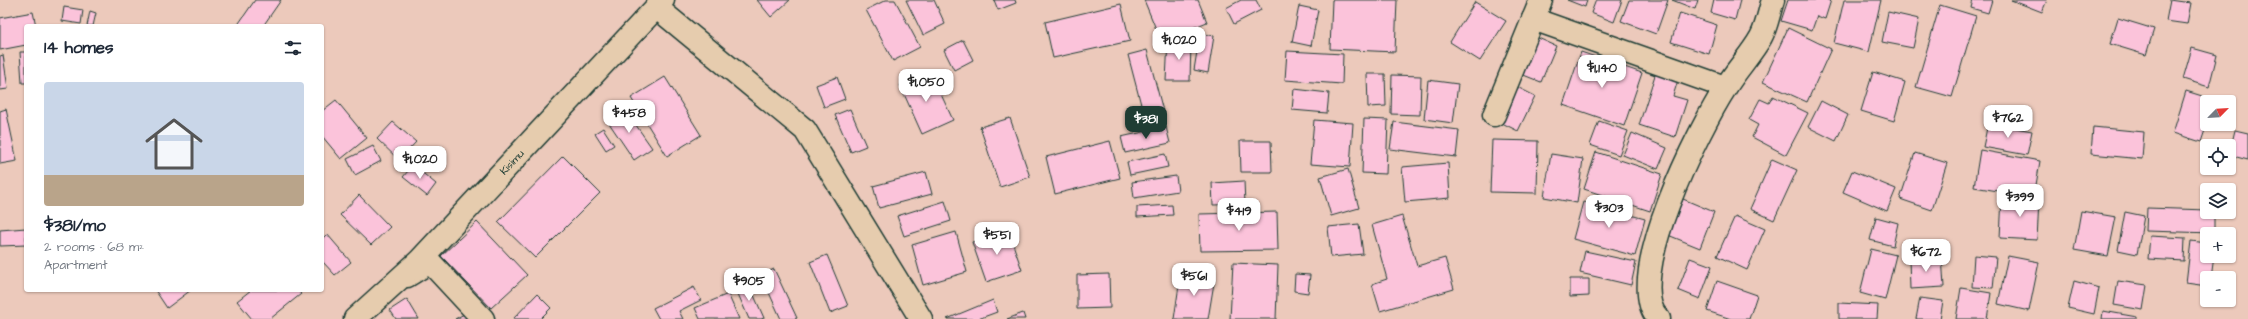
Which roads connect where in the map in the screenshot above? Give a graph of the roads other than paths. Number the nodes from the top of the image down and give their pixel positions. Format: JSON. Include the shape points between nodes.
{"nodes":[{"id":1,"x":1773,"y":0,"type":"edge"},
{"id":2,"x":660,"y":4,"type":"edge"},
{"id":3,"x":1537,"y":9,"type":"edge"},
{"id":4,"x":1725,"y":87,"type":"junction"},
{"id":5,"x":1494,"y":115,"type":"dead end"},
{"id":6,"x":393,"y":285,"type":"junction"},
{"id":7,"x":354,"y":319,"type":"edge"},
{"id":8,"x":483,"y":319,"type":"edge"},
{"id":9,"x":921,"y":319,"type":"edge"},
{"id":10,"x":1659,"y":319,"type":"edge"}],
"edges":[{"from":1,"to":4,"type":"street","via":[[1761,37]]},
{"from":2,"to":6,"type":"street","name":"Kisimu","via":[[419,262]]},
{"from":2,"to":9,"type":"street","via":[[804,130]]},
{"from":3,"to":4,"type":"street"},
{"from":3,"to":5,"type":"street"},
{"from":4,"to":10,"type":"street","via":[[1689,155],[1658,228],[1647,287],[1654,315]]},
{"from":6,"to":7,"type":"street","name":"Kisimu"},
{"from":6,"to":8,"type":"street","via":[[430,262]]}]}
